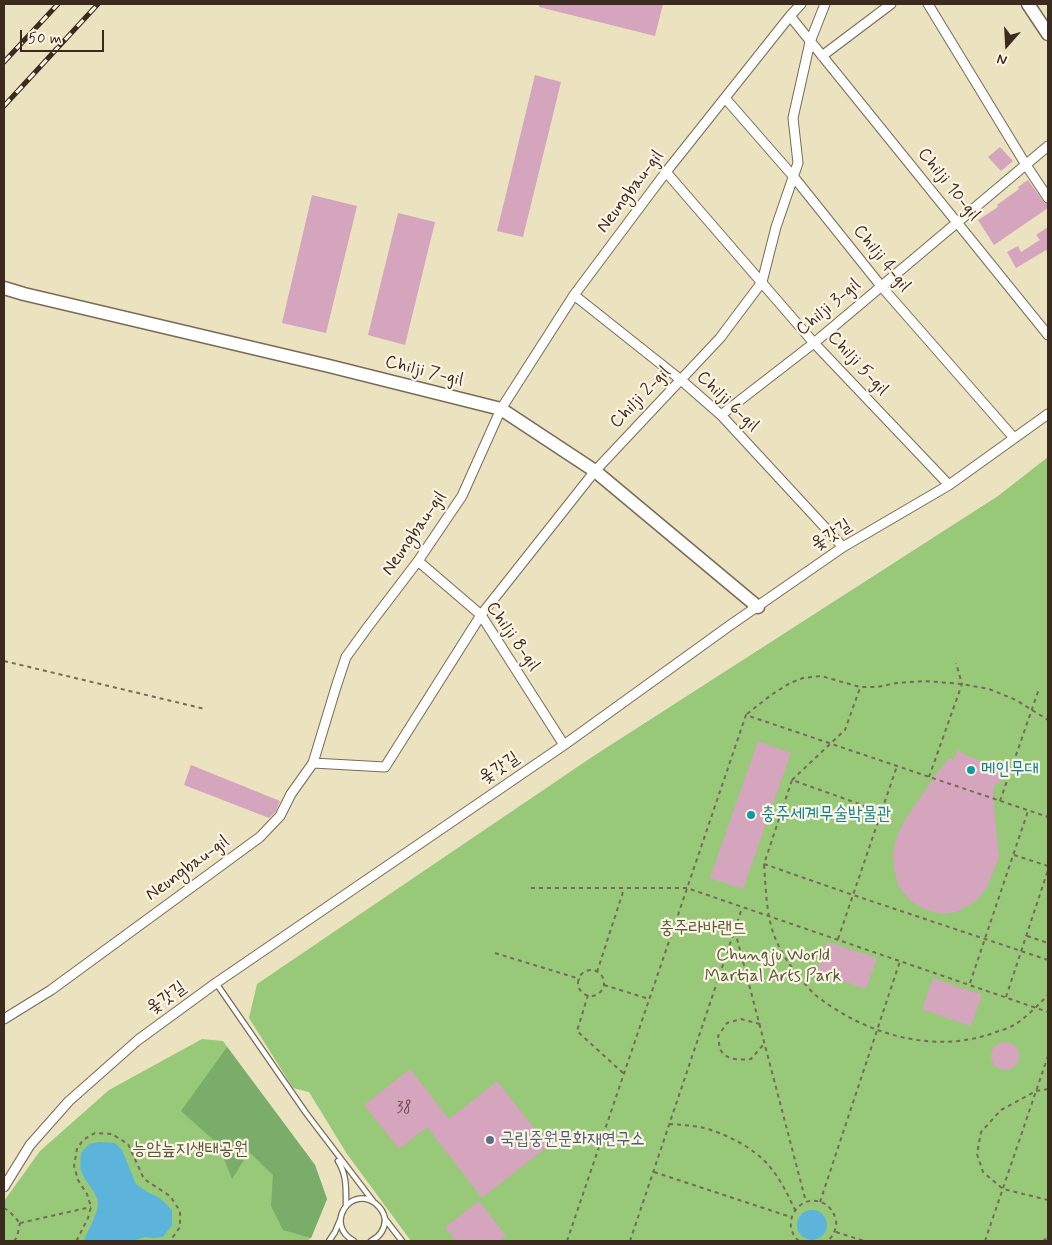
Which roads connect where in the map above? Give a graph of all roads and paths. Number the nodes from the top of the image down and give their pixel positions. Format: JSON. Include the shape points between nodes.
{"nodes":[{"id":1,"x":801,"y":4,"type":"edge"},
{"id":2,"x":824,"y":4,"type":"edge"},
{"id":3,"x":891,"y":4,"type":"edge"},
{"id":4,"x":928,"y":4,"type":"edge"},
{"id":5,"x":1028,"y":4,"type":"edge"},
{"id":6,"x":790,"y":16,"type":"junction"},
{"id":7,"x":1048,"y":34,"type":"edge"},
{"id":8,"x":810,"y":42,"type":"junction"},
{"id":9,"x":822,"y":56,"type":"junction"},
{"id":10,"x":725,"y":98,"type":"junction"},
{"id":11,"x":1048,"y":146,"type":"edge"},
{"id":12,"x":1026,"y":165,"type":"junction"},
{"id":13,"x":666,"y":172,"type":"junction"},
{"id":14,"x":793,"y":176,"type":"junction"},
{"id":15,"x":1048,"y":198,"type":"edge"},
{"id":16,"x":957,"y":222,"type":"junction"},
{"id":17,"x":762,"y":282,"type":"junction"},
{"id":18,"x":881,"y":286,"type":"junction"},
{"id":19,"x":4,"y":288,"type":"edge"},
{"id":20,"x":4,"y":292,"type":"edge"},
{"id":21,"x":24,"y":294,"type":"junction"},
{"id":22,"x":574,"y":296,"type":"junction"},
{"id":23,"x":1048,"y":335,"type":"edge"},
{"id":24,"x":814,"y":342,"type":"junction"},
{"id":25,"x":681,"y":380,"type":"junction"},
{"id":26,"x":501,"y":409,"type":"junction"},
{"id":27,"x":721,"y":414,"type":"junction"},
{"id":28,"x":1048,"y":414,"type":"edge"},
{"id":29,"x":1014,"y":438,"type":"junction"},
{"id":30,"x":595,"y":471,"type":"junction"},
{"id":31,"x":949,"y":485,"type":"junction"},
{"id":32,"x":844,"y":547,"type":"junction"},
{"id":33,"x":418,"y":561,"type":"junction"},
{"id":34,"x":758,"y":606,"type":"junction"},
{"id":35,"x":481,"y":615,"type":"junction"},
{"id":36,"x":4,"y":661,"type":"edge"},
{"id":37,"x":956,"y":663,"type":"dead end"},
{"id":38,"x":962,"y":684,"type":"junction"},
{"id":39,"x":860,"y":687,"type":"junction"},
{"id":40,"x":1039,"y":689,"type":"dead end"},
{"id":41,"x":1032,"y":708,"type":"junction"},
{"id":42,"x":205,"y":709,"type":"dead end"},
{"id":43,"x":746,"y":715,"type":"junction"},
{"id":44,"x":1048,"y":720,"type":"edge"},
{"id":45,"x":830,"y":744,"type":"junction"},
{"id":46,"x":564,"y":745,"type":"junction"},
{"id":47,"x":313,"y":764,"type":"junction"},
{"id":48,"x":897,"y":766,"type":"junction"},
{"id":49,"x":929,"y":777,"type":"junction"},
{"id":50,"x":792,"y":780,"type":"junction"},
{"id":51,"x":1000,"y":801,"type":"junction"},
{"id":52,"x":1028,"y":810,"type":"junction"},
{"id":53,"x":882,"y":812,"type":"junction"},
{"id":54,"x":1048,"y":817,"type":"edge"},
{"id":55,"x":1014,"y":855,"type":"junction"},
{"id":56,"x":764,"y":864,"type":"junction"},
{"id":57,"x":1048,"y":866,"type":"edge"},
{"id":58,"x":1048,"y":870,"type":"edge"},
{"id":59,"x":531,"y":888,"type":"dead end"},
{"id":60,"x":687,"y":888,"type":"junction"},
{"id":61,"x":624,"y":889,"type":"junction"},
{"id":62,"x":853,"y":895,"type":"junction"},
{"id":63,"x":742,"y":908,"type":"junction"},
{"id":64,"x":769,"y":917,"type":"junction"},
{"id":65,"x":735,"y":930,"type":"junction"},
{"id":66,"x":1026,"y":936,"type":"junction"},
{"id":67,"x":838,"y":939,"type":"junction"},
{"id":68,"x":985,"y":939,"type":"junction"},
{"id":69,"x":1048,"y":943,"type":"edge"},
{"id":70,"x":1021,"y":952,"type":"junction"},
{"id":71,"x":495,"y":953,"type":"dead end"},
{"id":72,"x":1048,"y":960,"type":"edge"},
{"id":73,"x":900,"y":961,"type":"junction"},
{"id":74,"x":597,"y":972,"type":"junction"},
{"id":75,"x":580,"y":979,"type":"junction"},
{"id":76,"x":216,"y":983,"type":"junction"},
{"id":77,"x":970,"y":984,"type":"junction"},
{"id":78,"x":604,"y":985,"type":"junction"},
{"id":79,"x":588,"y":995,"type":"junction"},
{"id":80,"x":1048,"y":995,"type":"edge"},
{"id":81,"x":1006,"y":997,"type":"junction"},
{"id":82,"x":649,"y":999,"type":"junction"},
{"id":83,"x":1036,"y":1008,"type":"junction"},
{"id":84,"x":1048,"y":1012,"type":"edge"},
{"id":85,"x":4,"y":1019,"type":"edge"},
{"id":86,"x":760,"y":1024,"type":"junction"},
{"id":87,"x":877,"y":1031,"type":"junction"},
{"id":88,"x":764,"y":1043,"type":"junction"},
{"id":89,"x":1048,"y":1056,"type":"edge"},
{"id":90,"x":624,"y":1074,"type":"junction"},
{"id":91,"x":1048,"y":1089,"type":"edge"},
{"id":92,"x":1036,"y":1091,"type":"junction"},
{"id":93,"x":670,"y":1124,"type":"junction"},
{"id":94,"x":332,"y":1148,"type":"junction"},
{"id":95,"x":653,"y":1172,"type":"junction"},
{"id":96,"x":4,"y":1187,"type":"edge"},
{"id":97,"x":1003,"y":1189,"type":"junction"},
{"id":98,"x":1048,"y":1200,"type":"edge"},
{"id":99,"x":373,"y":1201,"type":"junction"},
{"id":100,"x":806,"y":1202,"type":"junction"},
{"id":101,"x":820,"y":1202,"type":"junction"},
{"id":102,"x":346,"y":1206,"type":"junction"},
{"id":103,"x":91,"y":1207,"type":"junction"},
{"id":104,"x":4,"y":1208,"type":"edge"},
{"id":105,"x":795,"y":1210,"type":"junction"},
{"id":106,"x":791,"y":1217,"type":"junction"},
{"id":107,"x":340,"y":1219,"type":"junction"},
{"id":108,"x":385,"y":1219,"type":"junction"},
{"id":109,"x":20,"y":1223,"type":"junction"},
{"id":110,"x":835,"y":1231,"type":"junction"},
{"id":111,"x":1048,"y":1237,"type":"edge"},
{"id":112,"x":796,"y":1238,"type":"junction"},
{"id":113,"x":14,"y":1241,"type":"edge"},
{"id":114,"x":77,"y":1241,"type":"edge"},
{"id":115,"x":170,"y":1241,"type":"edge"},
{"id":116,"x":329,"y":1241,"type":"edge"},
{"id":117,"x":354,"y":1241,"type":"edge"},
{"id":118,"x":372,"y":1241,"type":"edge"},
{"id":119,"x":402,"y":1241,"type":"edge"},
{"id":120,"x":567,"y":1241,"type":"edge"},
{"id":121,"x":630,"y":1241,"type":"edge"},
{"id":122,"x":793,"y":1241,"type":"edge"},
{"id":123,"x":799,"y":1241,"type":"edge"},
{"id":124,"x":827,"y":1241,"type":"edge"},
{"id":125,"x":864,"y":1241,"type":"edge"},
{"id":126,"x":985,"y":1241,"type":"edge"},
{"id":127,"x":1043,"y":1241,"type":"edge"}],
"edges":[{"from":1,"to":6,"type":"street","name":"Neungbau-gil"},
{"from":2,"to":8,"type":"street","name":"Chilji 2-gil"},
{"from":3,"to":9,"type":"street"},
{"from":4,"to":12,"type":"street"},
{"from":5,"to":7,"type":"street"},
{"from":6,"to":8,"type":"street"},
{"from":6,"to":10,"type":"street","name":"Neungbau-gil"},
{"from":8,"to":9,"type":"street"},
{"from":8,"to":14,"type":"street","name":"Chilji 2-gil","via":[[794,118],[798,163]]},
{"from":9,"to":16,"type":"street","name":"Chilji 10-gil"},
{"from":10,"to":13,"type":"street","name":"Neungbau-gil"},
{"from":10,"to":14,"type":"street","name":"Chilji 4-gil"},
{"from":11,"to":12,"type":"street","name":"Chilji 3-gil"},
{"from":12,"to":15,"type":"street"},
{"from":12,"to":16,"type":"street","name":"Chilji 3-gil"},
{"from":13,"to":17,"type":"street","name":"Chilji 5-gil"},
{"from":13,"to":22,"type":"street","name":"Neungbau-gil"},
{"from":14,"to":17,"type":"street","name":"Chilji 2-gil"},
{"from":14,"to":18,"type":"street","name":"Chilji 4-gil"},
{"from":16,"to":18,"type":"street","name":"Chilji 3-gil"},
{"from":16,"to":23,"type":"street","name":"Chilji 10-gil"},
{"from":17,"to":24,"type":"street","name":"Chilji 5-gil"},
{"from":17,"to":25,"type":"street","name":"Chilji 2-gil","via":[[720,338]]},
{"from":18,"to":24,"type":"street","name":"Chilji 3-gil"},
{"from":18,"to":29,"type":"street","name":"Chilji 4-gil"},
{"from":19,"to":21,"type":"street","name":"Chilji 7-gil"},
{"from":20,"to":21,"type":"street","name":"Chilji 7-gil"},
{"from":21,"to":26,"type":"street","name":"Chilji 7-gil"},
{"from":22,"to":25,"type":"street","name":"Chilji 6-gil"},
{"from":22,"to":26,"type":"street","name":"Neungbau-gil"},
{"from":24,"to":27,"type":"street","name":"Chilji 3-gil"},
{"from":24,"to":31,"type":"street","name":"Chilji 5-gil"},
{"from":25,"to":27,"type":"street","name":"Chilji 6-gil"},
{"from":25,"to":30,"type":"street","name":"Chilji 2-gil"},
{"from":26,"to":30,"type":"street","name":"Chilji 7-gil"},
{"from":26,"to":33,"type":"street","name":"Neungbau-gil","via":[[462,496]]},
{"from":27,"to":32,"type":"street","name":"Chilji 6-gil"},
{"from":28,"to":29,"type":"street","name":"옻갓길"},
{"from":29,"to":31,"type":"street","name":"옻갓길"},
{"from":30,"to":34,"type":"street","name":"Chilji 7-gil"},
{"from":30,"to":35,"type":"street","name":"Chilji 2-gil"},
{"from":31,"to":32,"type":"street","name":"옻갓길"},
{"from":32,"to":34,"type":"street","name":"옻갓길"},
{"from":33,"to":35,"type":"street","name":"Chilji 8-gil"},
{"from":33,"to":47,"type":"street","name":"Neungbau-gil","via":[[346,657]]},
{"from":34,"to":46,"type":"street","name":"옻갓길"},
{"from":35,"to":46,"type":"street","name":"Chilji 8-gil"},
{"from":35,"to":47,"type":"street","name":"Chilji 2-gil","via":[[385,767]]},
{"from":36,"to":42,"type":"path"},
{"from":37,"to":38,"type":"path"},
{"from":38,"to":39,"type":"path","via":[[924,681]]},
{"from":38,"to":41,"type":"path","via":[[989,689]]},
{"from":38,"to":49,"type":"path"},
{"from":39,"to":43,"type":"path","via":[[821,676],[803,678],[770,695]]},
{"from":39,"to":45,"type":"path","via":[[845,730]]},
{"from":40,"to":41,"type":"path"},
{"from":41,"to":44,"type":"path"},
{"from":41,"to":51,"type":"path"},
{"from":43,"to":45,"type":"path"},
{"from":43,"to":60,"type":"path"},
{"from":45,"to":48,"type":"path"},
{"from":45,"to":50,"type":"path"},
{"from":46,"to":76,"type":"street","name":"옻갓길"},
{"from":47,"to":85,"type":"street","name":"Neungbau-gil","via":[[291,794],[280,816],[260,837],[51,990]]},
{"from":48,"to":49,"type":"path"},
{"from":48,"to":53,"type":"path"},
{"from":49,"to":51,"type":"path"},
{"from":50,"to":53,"type":"path"},
{"from":50,"to":56,"type":"path"},
{"from":51,"to":52,"type":"path"},
{"from":52,"to":54,"type":"path"},
{"from":52,"to":55,"type":"path"},
{"from":53,"to":62,"type":"path"},
{"from":55,"to":57,"type":"path"},
{"from":55,"to":68,"type":"path"},
{"from":56,"to":62,"type":"path"},
{"from":56,"to":64,"type":"path"},
{"from":58,"to":66,"type":"path"},
{"from":59,"to":61,"type":"path"},
{"from":60,"to":61,"type":"path"},
{"from":60,"to":63,"type":"path"},
{"from":60,"to":82,"type":"path"},
{"from":61,"to":74,"type":"path"},
{"from":62,"to":67,"type":"path"},
{"from":62,"to":68,"type":"path"},
{"from":63,"to":64,"type":"path"},
{"from":63,"to":65,"type":"path"},
{"from":64,"to":67,"type":"path"},
{"from":64,"to":87,"type":"path","via":[[791,968],[816,996],[848,1018]]},
{"from":65,"to":86,"type":"path"},
{"from":65,"to":93,"type":"path"},
{"from":66,"to":69,"type":"path"},
{"from":66,"to":70,"type":"path"},
{"from":67,"to":73,"type":"path"},
{"from":68,"to":70,"type":"path"},
{"from":68,"to":77,"type":"path"},
{"from":70,"to":72,"type":"path"},
{"from":70,"to":81,"type":"path"},
{"from":71,"to":75,"type":"path"},
{"from":73,"to":77,"type":"path"},
{"from":73,"to":87,"type":"path"},
{"from":74,"to":75,"type":"path","via":[[585,972]]},
{"from":74,"to":78,"type":"path","via":[[603,977]]},
{"from":75,"to":79,"type":"path","via":[[579,987]]},
{"from":76,"to":94,"type":"lane"},
{"from":76,"to":96,"type":"street","name":"옻갓길","via":[[138,1040],[69,1100],[30,1145]]},
{"from":77,"to":81,"type":"path"},
{"from":78,"to":79,"type":"path","via":[[600,993]]},
{"from":78,"to":82,"type":"path"},
{"from":79,"to":90,"type":"path","via":[[577,1031]]},
{"from":80,"to":83,"type":"path"},
{"from":81,"to":83,"type":"path"},
{"from":82,"to":90,"type":"path"},
{"from":83,"to":84,"type":"path"},
{"from":83,"to":87,"type":"path","via":[[1014,1025],[980,1038],[941,1042]]},
{"from":86,"to":88,"type":"path"},
{"from":86,"to":88,"type":"path","via":[[741,1019],[727,1023],[718,1036],[720,1050],[736,1060],[751,1059]]},
{"from":87,"to":101,"type":"path"},
{"from":88,"to":100,"type":"path"},
{"from":89,"to":92,"type":"path"},
{"from":90,"to":120,"type":"path"},
{"from":91,"to":92,"type":"path"},
{"from":92,"to":97,"type":"path"},
{"from":92,"to":97,"type":"path","via":[[1001,1110],[981,1132],[978,1154],[983,1172]]},
{"from":93,"to":95,"type":"path"},
{"from":93,"to":105,"type":"path","via":[[701,1127],[751,1149],[783,1185]]},
{"from":94,"to":99,"type":"lane"},
{"from":94,"to":102,"type":"lane","via":[[344,1170]]},
{"from":95,"to":106,"type":"path"},
{"from":95,"to":121,"type":"path"},
{"from":97,"to":98,"type":"path"},
{"from":97,"to":126,"type":"path"},
{"from":99,"to":102,"type":"lane","via":[[360,1198]]},
{"from":99,"to":108,"type":"lane"},
{"from":100,"to":101,"type":"path"},
{"from":100,"to":105,"type":"path"},
{"from":101,"to":110,"type":"path","via":[[832,1211]]},
{"from":102,"to":107,"type":"lane"},
{"from":103,"to":109,"type":"path"},
{"from":103,"to":114,"type":"path"},
{"from":103,"to":115,"type":"path","via":[[74,1166],[76,1150],[83,1140],[95,1133],[112,1134],[128,1144],[144,1179],[170,1196],[180,1211],[180,1227]]},
{"from":104,"to":109,"type":"path"},
{"from":105,"to":106,"type":"path"},
{"from":106,"to":112,"type":"path","via":[[790,1224]]},
{"from":107,"to":116,"type":"lane"},
{"from":107,"to":117,"type":"lane","via":[[345,1235]]},
{"from":108,"to":118,"type":"lane","via":[[382,1232]]},
{"from":108,"to":119,"type":"lane"},
{"from":109,"to":113,"type":"path"},
{"from":110,"to":124,"type":"path"},
{"from":110,"to":125,"type":"path"},
{"from":111,"to":127,"type":"path"},
{"from":112,"to":122,"type":"path"},
{"from":112,"to":123,"type":"path"}]}
